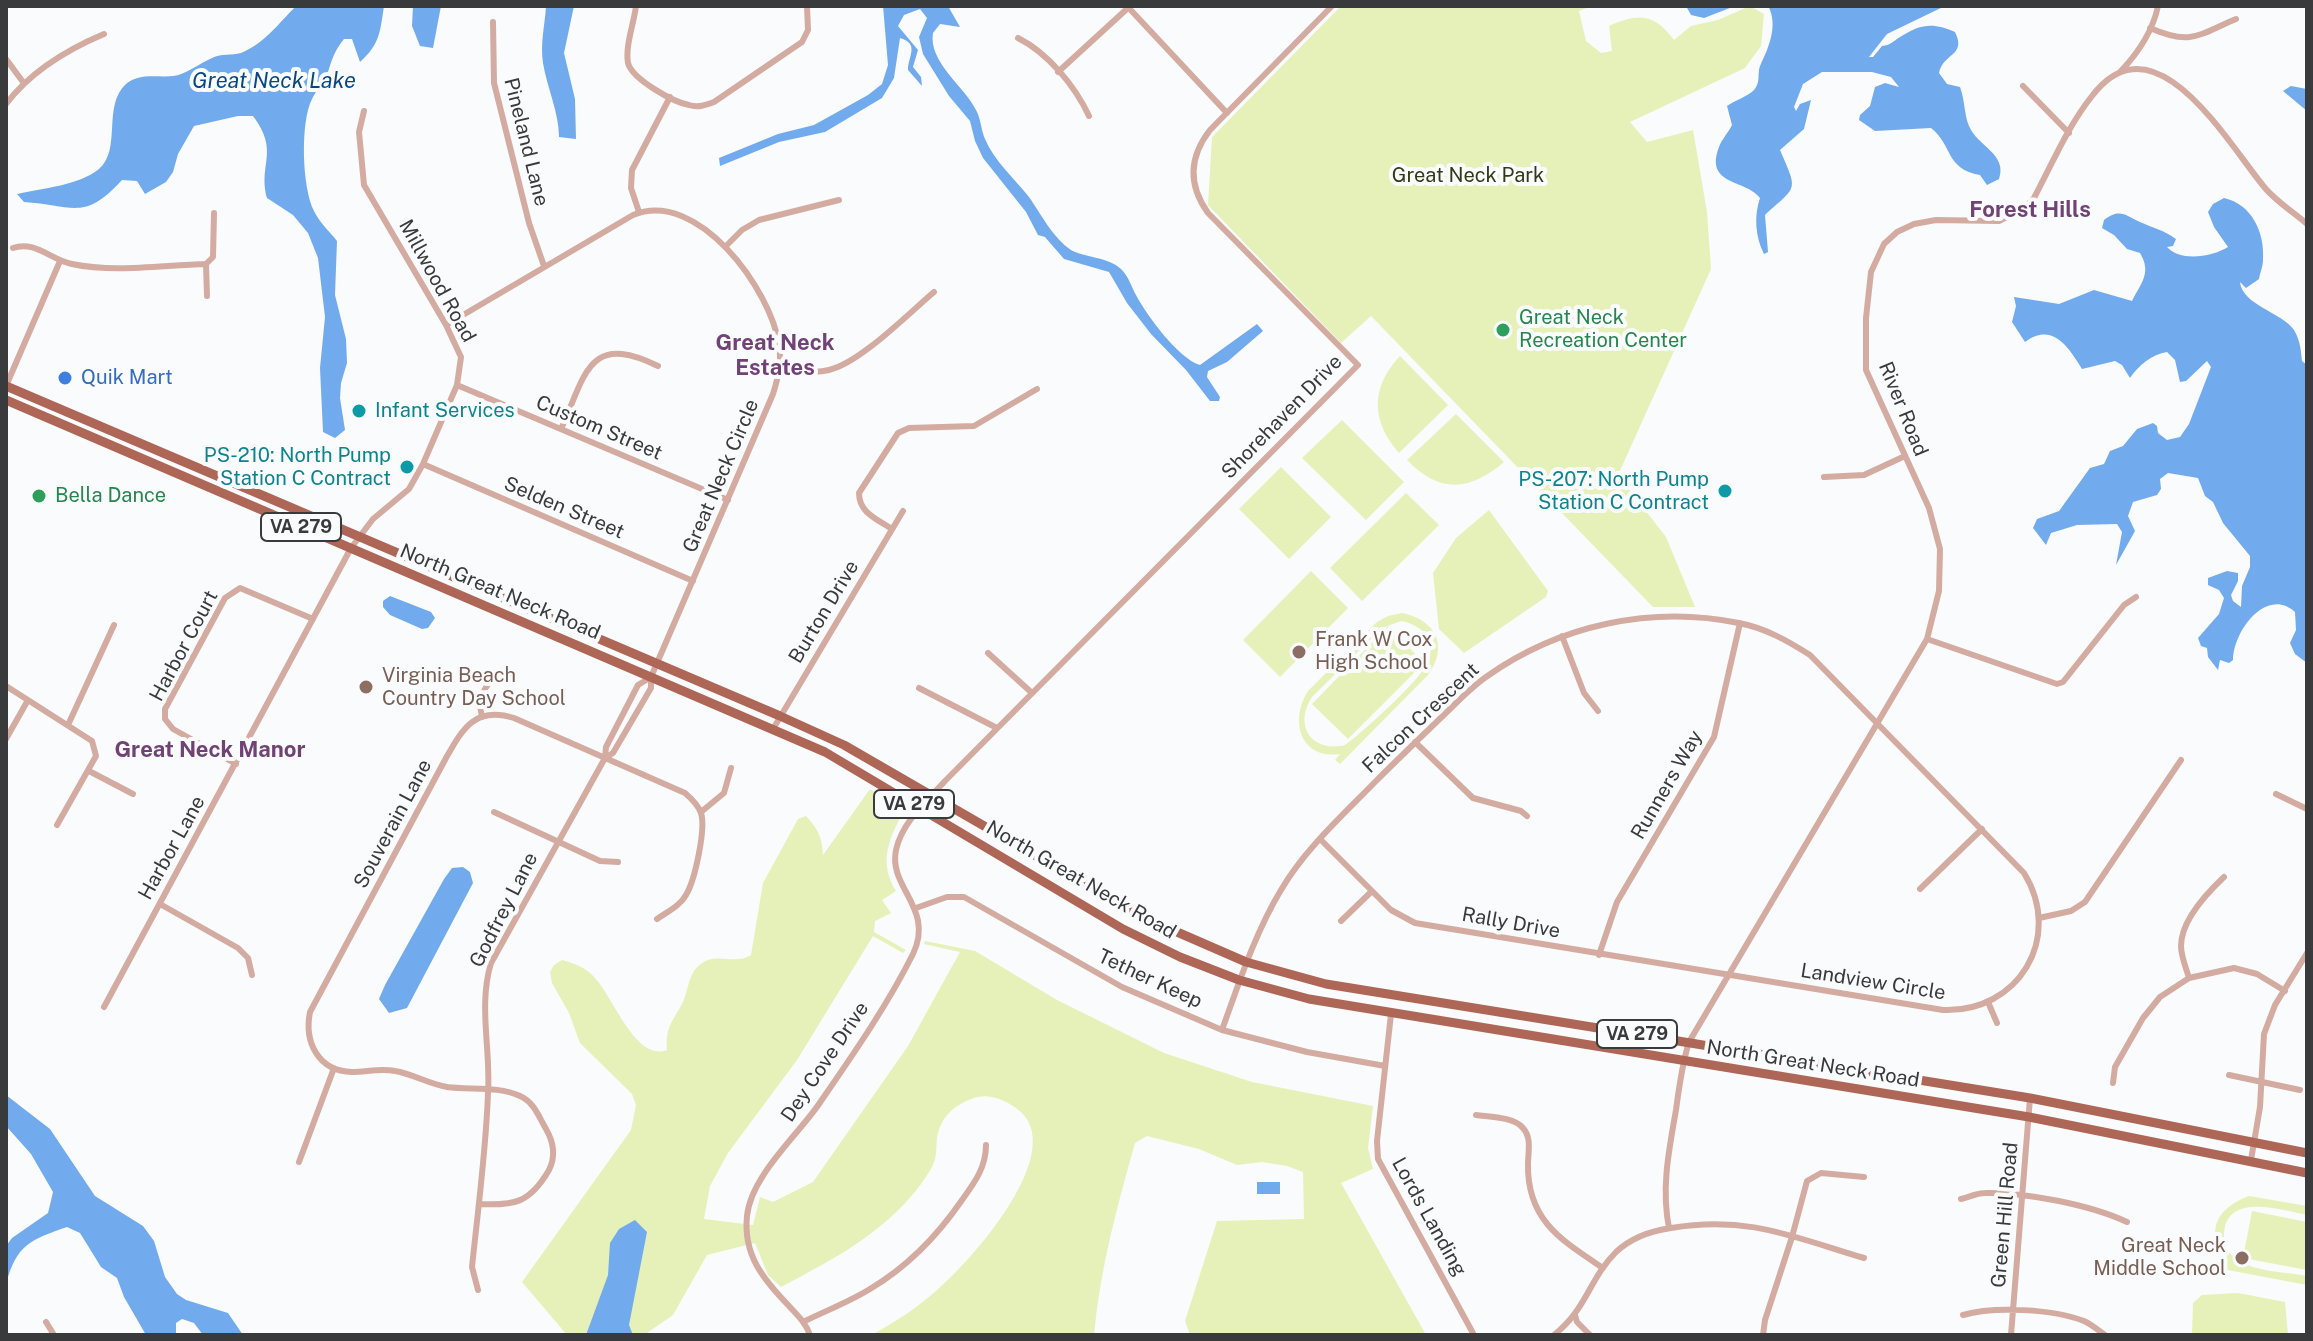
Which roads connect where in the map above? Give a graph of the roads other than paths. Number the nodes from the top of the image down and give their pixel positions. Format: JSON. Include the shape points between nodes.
{"nodes":[{"id":1,"x":636,"y":6,"type":"edge"},
{"id":2,"x":807,"y":6,"type":"edge"},
{"id":3,"x":1332,"y":6,"type":"edge"},
{"id":4,"x":2158,"y":6,"type":"edge"},
{"id":5,"x":1128,"y":7,"type":"edge"},
{"id":6,"x":2236,"y":19,"type":"dead end"},
{"id":7,"x":493,"y":22,"type":"dead end"},
{"id":8,"x":2150,"y":28,"type":"junction"},
{"id":9,"x":104,"y":34,"type":"dead end"},
{"id":10,"x":1018,"y":38,"type":"dead end"},
{"id":11,"x":6,"y":59,"type":"edge"},
{"id":12,"x":2121,"y":71,"type":"junction"},
{"id":13,"x":1058,"y":72,"type":"junction"},
{"id":14,"x":23,"y":82,"type":"junction"},
{"id":15,"x":2023,"y":86,"type":"dead end"},
{"id":16,"x":670,"y":97,"type":"junction"},
{"id":17,"x":6,"y":104,"type":"edge"},
{"id":18,"x":364,"y":111,"type":"dead end"},
{"id":19,"x":1227,"y":113,"type":"junction"},
{"id":20,"x":1089,"y":116,"type":"dead end"},
{"id":21,"x":2069,"y":133,"type":"junction"},
{"id":22,"x":839,"y":200,"type":"dead end"},
{"id":23,"x":639,"y":212,"type":"junction"},
{"id":24,"x":214,"y":213,"type":"dead end"},
{"id":25,"x":2307,"y":224,"type":"edge"},
{"id":26,"x":725,"y":247,"type":"junction"},
{"id":27,"x":13,"y":248,"type":"dead end"},
{"id":28,"x":60,"y":261,"type":"junction"},
{"id":29,"x":206,"y":264,"type":"junction"},
{"id":30,"x":544,"y":266,"type":"junction"},
{"id":31,"x":934,"y":292,"type":"dead end"},
{"id":32,"x":207,"y":296,"type":"dead end"},
{"id":33,"x":446,"y":325,"type":"junction"},
{"id":34,"x":658,"y":366,"type":"dead end"},
{"id":35,"x":780,"y":367,"type":"junction"},
{"id":36,"x":457,"y":385,"type":"junction"},
{"id":37,"x":6,"y":386,"type":"edge"},
{"id":38,"x":1037,"y":389,"type":"dead end"},
{"id":39,"x":6,"y":400,"type":"edge"},
{"id":40,"x":561,"y":429,"type":"junction"},
{"id":41,"x":1905,"y":456,"type":"junction"},
{"id":42,"x":423,"y":464,"type":"junction"},
{"id":43,"x":1824,"y":477,"type":"dead end"},
{"id":44,"x":728,"y":500,"type":"junction"},
{"id":45,"x":903,"y":511,"type":"dead end"},
{"id":46,"x":892,"y":529,"type":"junction"},
{"id":47,"x":360,"y":536,"type":"junction"},
{"id":48,"x":351,"y":548,"type":"junction"},
{"id":49,"x":693,"y":581,"type":"junction"},
{"id":50,"x":2136,"y":597,"type":"dead end"},
{"id":51,"x":313,"y":619,"type":"junction"},
{"id":52,"x":1740,"y":623,"type":"junction"},
{"id":53,"x":114,"y":625,"type":"dead end"},
{"id":54,"x":1562,"y":636,"type":"junction"},
{"id":55,"x":1927,"y":639,"type":"junction"},
{"id":56,"x":988,"y":653,"type":"dead end"},
{"id":57,"x":657,"y":663,"type":"junction"},
{"id":58,"x":500,"y":672,"type":"dead end"},
{"id":59,"x":651,"y":677,"type":"junction"},
{"id":60,"x":6,"y":686,"type":"edge"},
{"id":61,"x":919,"y":688,"type":"dead end"},
{"id":62,"x":1032,"y":693,"type":"junction"},
{"id":63,"x":28,"y":700,"type":"junction"},
{"id":64,"x":1598,"y":711,"type":"dead end"},
{"id":65,"x":780,"y":716,"type":"junction"},
{"id":66,"x":482,"y":717,"type":"junction"},
{"id":67,"x":1879,"y":724,"type":"junction"},
{"id":68,"x":68,"y":725,"type":"junction"},
{"id":69,"x":997,"y":728,"type":"junction"},
{"id":70,"x":773,"y":729,"type":"junction"},
{"id":71,"x":6,"y":739,"type":"edge"},
{"id":72,"x":1415,"y":742,"type":"junction"},
{"id":73,"x":605,"y":758,"type":"junction"},
{"id":74,"x":2181,"y":760,"type":"dead end"},
{"id":75,"x":236,"y":764,"type":"junction"},
{"id":76,"x":731,"y":768,"type":"dead end"},
{"id":77,"x":89,"y":771,"type":"junction"},
{"id":78,"x":133,"y":794,"type":"dead end"},
{"id":79,"x":2276,"y":794,"type":"dead end"},
{"id":80,"x":931,"y":796,"type":"junction"},
{"id":81,"x":920,"y":807,"type":"junction"},
{"id":82,"x":2307,"y":809,"type":"edge"},
{"id":83,"x":494,"y":812,"type":"dead end"},
{"id":84,"x":701,"y":812,"type":"junction"},
{"id":85,"x":1527,"y":816,"type":"dead end"},
{"id":86,"x":57,"y":825,"type":"dead end"},
{"id":87,"x":1982,"y":829,"type":"junction"},
{"id":88,"x":1320,"y":839,"type":"junction"},
{"id":89,"x":557,"y":842,"type":"junction"},
{"id":90,"x":618,"y":862,"type":"dead end"},
{"id":91,"x":2224,"y":877,"type":"dead end"},
{"id":92,"x":1920,"y":889,"type":"dead end"},
{"id":93,"x":1371,"y":892,"type":"junction"},
{"id":94,"x":160,"y":904,"type":"junction"},
{"id":95,"x":916,"y":908,"type":"junction"},
{"id":96,"x":2039,"y":918,"type":"junction"},
{"id":97,"x":657,"y":919,"type":"dead end"},
{"id":98,"x":1341,"y":921,"type":"dead end"},
{"id":99,"x":1599,"y":955,"type":"junction"},
{"id":100,"x":2306,"y":957,"type":"edge"},
{"id":101,"x":1246,"y":962,"type":"junction"},
{"id":102,"x":252,"y":975,"type":"dead end"},
{"id":103,"x":1727,"y":976,"type":"junction"},
{"id":104,"x":2189,"y":978,"type":"junction"},
{"id":105,"x":1239,"y":980,"type":"junction"},
{"id":106,"x":2285,"y":991,"type":"junction"},
{"id":107,"x":1988,"y":1002,"type":"junction"},
{"id":108,"x":104,"y":1007,"type":"dead end"},
{"id":109,"x":1391,"y":1014,"type":"junction"},
{"id":110,"x":1997,"y":1023,"type":"dead end"},
{"id":111,"x":1222,"y":1030,"type":"junction"},
{"id":112,"x":1689,"y":1042,"type":"junction"},
{"id":113,"x":1684,"y":1061,"type":"junction"},
{"id":114,"x":1385,"y":1066,"type":"junction"},
{"id":115,"x":334,"y":1068,"type":"junction"},
{"id":116,"x":2229,"y":1075,"type":"dead end"},
{"id":117,"x":2262,"y":1082,"type":"junction"},
{"id":118,"x":2113,"y":1083,"type":"dead end"},
{"id":119,"x":2300,"y":1090,"type":"dead end"},
{"id":120,"x":489,"y":1091,"type":"junction"},
{"id":121,"x":2030,"y":1098,"type":"junction"},
{"id":122,"x":1476,"y":1115,"type":"dead end"},
{"id":123,"x":2029,"y":1117,"type":"junction"},
{"id":124,"x":2254,"y":1142,"type":"junction"},
{"id":125,"x":986,"y":1145,"type":"dead end"},
{"id":126,"x":2307,"y":1153,"type":"edge"},
{"id":127,"x":2251,"y":1160,"type":"junction"},
{"id":128,"x":299,"y":1162,"type":"dead end"},
{"id":129,"x":2307,"y":1173,"type":"edge"},
{"id":130,"x":1864,"y":1177,"type":"dead end"},
{"id":131,"x":2022,"y":1196,"type":"junction"},
{"id":132,"x":1961,"y":1199,"type":"dead end"},
{"id":133,"x":479,"y":1204,"type":"junction"},
{"id":134,"x":2127,"y":1222,"type":"dead end"},
{"id":135,"x":1669,"y":1228,"type":"junction"},
{"id":136,"x":1792,"y":1237,"type":"junction"},
{"id":137,"x":1864,"y":1258,"type":"dead end"},
{"id":138,"x":1603,"y":1268,"type":"junction"},
{"id":139,"x":478,"y":1290,"type":"dead end"},
{"id":140,"x":2013,"y":1311,"type":"junction"},
{"id":141,"x":1575,"y":1315,"type":"junction"},
{"id":142,"x":1963,"y":1315,"type":"dead end"},
{"id":143,"x":46,"y":1322,"type":"dead end"},
{"id":144,"x":803,"y":1322,"type":"junction"},
{"id":145,"x":54,"y":1335,"type":"edge"},
{"id":146,"x":810,"y":1335,"type":"edge"},
{"id":147,"x":1474,"y":1335,"type":"edge"},
{"id":148,"x":1554,"y":1335,"type":"edge"},
{"id":149,"x":1590,"y":1335,"type":"edge"},
{"id":150,"x":1763,"y":1335,"type":"edge"},
{"id":151,"x":2011,"y":1335,"type":"edge"},
{"id":152,"x":2105,"y":1335,"type":"edge"}],
"edges":[{"from":1,"to":16,"type":"street","via":[[628,57],[631,70]]},
{"from":2,"to":16,"type":"street","via":[[808,30],[797,47],[707,105],[686,105]]},
{"from":3,"to":19,"type":"street","name":"Shorehaven Drive"},
{"from":4,"to":8,"type":"street","name":"River Road"},
{"from":5,"to":13,"type":"street"},
{"from":5,"to":19,"type":"street"},
{"from":6,"to":8,"type":"street","via":[[2187,39]]},
{"from":7,"to":30,"type":"street","name":"Pineland Lane","via":[[494,83]]},
{"from":8,"to":12,"type":"street","name":"River Road"},
{"from":9,"to":14,"type":"street"},
{"from":10,"to":13,"type":"street"},
{"from":11,"to":14,"type":"street"},
{"from":12,"to":21,"type":"street","name":"River Road","via":[[2093,94]]},
{"from":12,"to":25,"type":"street","via":[[2166,76],[2192,94],[2268,191]]},
{"from":13,"to":20,"type":"street"},
{"from":14,"to":17,"type":"street"},
{"from":15,"to":21,"type":"street"},
{"from":16,"to":23,"type":"street","via":[[632,170]]},
{"from":18,"to":33,"type":"street","name":"Millwood Road","via":[[359,132],[364,185]]},
{"from":19,"to":62,"type":"street","name":"Shorehaven Drive","via":[[1195,155],[1198,195],[1208,213],[1358,365]]},
{"from":21,"to":41,"type":"street","name":"River Road","via":[[2024,208],[1999,221],[1914,224],[1884,244],[1871,272],[1866,370]]},
{"from":22,"to":26,"type":"street","via":[[759,220]]},
{"from":23,"to":26,"type":"street","name":"Great Neck Circle","via":[[673,214]]},
{"from":23,"to":30,"type":"street"},
{"from":24,"to":29,"type":"street","via":[[213,257]]},
{"from":26,"to":35,"type":"street","name":"Great Neck Circle","via":[[765,299]]},
{"from":27,"to":28,"type":"street","via":[[30,246]]},
{"from":28,"to":29,"type":"street","via":[[96,267]]},
{"from":28,"to":37,"type":"street"},
{"from":29,"to":32,"type":"street"},
{"from":30,"to":33,"type":"street"},
{"from":31,"to":35,"type":"street","via":[[847,363],[818,371]]},
{"from":33,"to":36,"type":"street","name":"Millwood Road","via":[[461,357]]},
{"from":34,"to":40,"type":"street","via":[[626,352],[597,360]]},
{"from":35,"to":44,"type":"street","name":"Great Neck Circle"},
{"from":36,"to":40,"type":"street","name":"Custom Street"},
{"from":36,"to":42,"type":"street","name":"Millwood Road"},
{"from":37,"to":47,"type":"main road","name":"North Great Neck Road","number":"VA 279"},
{"from":38,"to":46,"type":"street","via":[[974,426],[898,433],[859,493],[864,511]]},
{"from":39,"to":48,"type":"main road","name":"North Great Neck Road","number":"VA 279"},
{"from":40,"to":44,"type":"street","name":"Custom Street"},
{"from":41,"to":43,"type":"street","via":[[1864,475]]},
{"from":41,"to":55,"type":"street","name":"River Road","via":[[1929,508],[1940,549],[1939,591]]},
{"from":42,"to":47,"type":"street","name":"Millwood Road","via":[[409,489]]},
{"from":42,"to":49,"type":"street","name":"Selden Street"},
{"from":44,"to":49,"type":"street","name":"Great Neck Circle"},
{"from":45,"to":46,"type":"street","name":"Burton Drive"},
{"from":46,"to":65,"type":"street","name":"Burton Drive"},
{"from":47,"to":48,"type":"street","name":"Harbor Lane"},
{"from":47,"to":57,"type":"main road","name":"North Great Neck Road","number":"VA 279"},
{"from":48,"to":51,"type":"street","name":"Harbor Lane"},
{"from":48,"to":59,"type":"main road","name":"North Great Neck Road","number":"VA 279"},
{"from":49,"to":57,"type":"street","name":"Great Neck Circle"},
{"from":50,"to":55,"type":"street","via":[[2057,684]]},
{"from":51,"to":75,"type":"street","name":"Harbor Lane"},
{"from":51,"to":75,"type":"street","name":"Harbor Court","via":[[236,589],[225,598],[165,709],[168,725]]},
{"from":52,"to":54,"type":"street","name":"Falcon Crescent","via":[[1673,616],[1612,621]]},
{"from":52,"to":67,"type":"street","name":"Falcon Crescent","via":[[1783,638],[1810,655]]},
{"from":52,"to":99,"type":"street","name":"Runners Way","via":[[1714,737],[1617,902]]},
{"from":53,"to":68,"type":"street"},
{"from":54,"to":64,"type":"street","via":[[1584,693]]},
{"from":54,"to":72,"type":"street","name":"Falcon Crescent","via":[[1483,678]]},
{"from":55,"to":67,"type":"street","name":"River Road"},
{"from":56,"to":62,"type":"street"},
{"from":57,"to":59,"type":"street","name":"Godfrey Lane"},
{"from":57,"to":65,"type":"main road","name":"North Great Neck Road","number":"VA 279"},
{"from":58,"to":66,"type":"street","via":[[481,696]]},
{"from":59,"to":70,"type":"main road","name":"North Great Neck Road","number":"VA 279"},
{"from":59,"to":73,"type":"street","name":"Godfrey Lane","via":[[639,712]]},
{"from":59,"to":73,"type":"street","name":"Godfrey Lane","via":[[638,685]]},
{"from":60,"to":63,"type":"street"},
{"from":61,"to":69,"type":"street"},
{"from":62,"to":69,"type":"street","name":"Shorehaven Drive"},
{"from":63,"to":68,"type":"street"},
{"from":63,"to":71,"type":"street"},
{"from":65,"to":70,"type":"street","name":"Burton Drive"},
{"from":65,"to":80,"type":"main road","name":"North Great Neck Road","number":"VA 279","via":[[844,745]]},
{"from":66,"to":73,"type":"street","via":[[514,718]]},
{"from":66,"to":115,"type":"street","name":"Souverain Lane","via":[[461,732],[310,1012],[311,1045]]},
{"from":67,"to":87,"type":"street","name":"Landview Circle"},
{"from":67,"to":103,"type":"street","name":"River Road"},
{"from":68,"to":77,"type":"street","via":[[92,741],[96,756]]},
{"from":69,"to":80,"type":"street","name":"Shorehaven Drive"},
{"from":70,"to":81,"type":"main road","name":"North Great Neck Road","number":"VA 279","via":[[825,752]]},
{"from":72,"to":85,"type":"street","via":[[1473,798]]},
{"from":72,"to":88,"type":"street","name":"Falcon Crescent"},
{"from":73,"to":84,"type":"street","via":[[685,793]]},
{"from":73,"to":89,"type":"street","name":"Godfrey Lane"},
{"from":74,"to":96,"type":"street","via":[[2085,902]]},
{"from":75,"to":94,"type":"street","name":"Harbor Lane"},
{"from":76,"to":84,"type":"street","via":[[724,793]]},
{"from":77,"to":78,"type":"street"},
{"from":77,"to":86,"type":"street"},
{"from":79,"to":82,"type":"street"},
{"from":80,"to":81,"type":"street","name":"Dey Cove Drive"},
{"from":80,"to":101,"type":"main road","name":"North Great Neck Road","number":"VA 279","via":[[1138,915]]},
{"from":81,"to":95,"type":"street","name":"Dey Cove Drive","via":[[896,855],[897,871]]},
{"from":81,"to":105,"type":"main road","name":"North Great Neck Road","number":"VA 279","via":[[1123,929]]},
{"from":83,"to":89,"type":"street"},
{"from":84,"to":97,"type":"street","via":[[703,832],[691,884],[679,904]]},
{"from":87,"to":92,"type":"street"},
{"from":87,"to":96,"type":"street","name":"Landview Circle","via":[[2030,882]]},
{"from":88,"to":93,"type":"street","name":"Rally Drive"},
{"from":88,"to":101,"type":"street","name":"Falcon Crescent","via":[[1281,889]]},
{"from":89,"to":90,"type":"street","via":[[600,861]]},
{"from":89,"to":120,"type":"street","name":"Godfrey Lane","via":[[486,981]]},
{"from":91,"to":104,"type":"street","via":[[2206,894],[2185,929],[2181,946]]},
{"from":93,"to":98,"type":"street"},
{"from":93,"to":99,"type":"street","name":"Rally Drive","via":[[1415,923]]},
{"from":94,"to":102,"type":"street","via":[[238,948],[248,958]]},
{"from":94,"to":108,"type":"street","name":"Harbor Lane"},
{"from":95,"to":111,"type":"street","name":"Tether Keep","via":[[955,896],[972,900],[1122,987]]},
{"from":95,"to":144,"type":"street","name":"Dey Cove Drive","via":[[918,936],[912,955],[817,1107],[757,1185],[749,1206],[751,1255],[766,1281]]},
{"from":96,"to":107,"type":"street","name":"Landview Circle","via":[[2028,965],[2014,985]]},
{"from":99,"to":103,"type":"street","name":"Rally Drive"},
{"from":100,"to":106,"type":"street"},
{"from":101,"to":105,"type":"street","name":"Falcon Crescent"},
{"from":101,"to":112,"type":"main road","name":"North Great Neck Road","number":"VA 279","via":[[1326,984]]},
{"from":103,"to":107,"type":"street","name":"Landview Circle","via":[[1943,1010]]},
{"from":103,"to":112,"type":"street","name":"River Road"},
{"from":104,"to":106,"type":"street","via":[[2234,968]]},
{"from":104,"to":118,"type":"street","via":[[2160,997],[2143,1018],[2115,1067]]},
{"from":105,"to":109,"type":"main road","name":"North Great Neck Road","number":"VA 279"},
{"from":105,"to":111,"type":"street","name":"Falcon Crescent"},
{"from":106,"to":117,"type":"street","via":[[2264,1034]]},
{"from":107,"to":110,"type":"street"},
{"from":109,"to":113,"type":"main road","name":"North Great Neck Road","number":"VA 279"},
{"from":109,"to":114,"type":"street","name":"Lords Landing"},
{"from":111,"to":114,"type":"street","name":"Tether Keep"},
{"from":112,"to":113,"type":"street","name":"River Road"},
{"from":112,"to":121,"type":"main road","name":"North Great Neck Road","number":"VA 279"},
{"from":113,"to":123,"type":"main road","name":"North Great Neck Road","number":"VA 279"},
{"from":113,"to":135,"type":"street","name":"River Road","via":[[1664,1184]]},
{"from":114,"to":147,"type":"street","name":"Lords Landing","via":[[1378,1159]]},
{"from":115,"to":120,"type":"street","via":[[392,1070],[446,1087]]},
{"from":115,"to":128,"type":"street"},
{"from":116,"to":117,"type":"street"},
{"from":117,"to":119,"type":"street"},
{"from":117,"to":124,"type":"street"},
{"from":120,"to":133,"type":"street","name":"Godfrey Lane"},
{"from":120,"to":133,"type":"street","via":[[528,1101],[550,1136],[553,1157],[521,1201]]},
{"from":121,"to":123,"type":"street","name":"Green Hill Road"},
{"from":121,"to":124,"type":"main road","name":"North Great Neck Road","number":"VA 279"},
{"from":122,"to":138,"type":"street","via":[[1523,1127],[1529,1141],[1530,1190],[1539,1213],[1563,1241]]},
{"from":123,"to":127,"type":"main road","name":"North Great Neck Road","number":"VA 279"},
{"from":123,"to":131,"type":"street","name":"Green Hill Road"},
{"from":124,"to":126,"type":"main road","name":"North Great Neck Road","number":"VA 279"},
{"from":124,"to":127,"type":"street"},
{"from":125,"to":144,"type":"street","via":[[977,1179],[916,1254],[871,1289]]},
{"from":127,"to":129,"type":"main road","name":"North Great Neck Road","number":"VA 279"},
{"from":130,"to":136,"type":"street","via":[[1826,1172],[1811,1177]]},
{"from":131,"to":132,"type":"street","via":[[1983,1193]]},
{"from":131,"to":134,"type":"street","via":[[2104,1211]]},
{"from":131,"to":140,"type":"street","name":"Green Hill Road"},
{"from":133,"to":139,"type":"street","name":"Godfrey Lane","via":[[472,1267]]},
{"from":135,"to":136,"type":"street","via":[[1729,1223]]},
{"from":135,"to":138,"type":"street","via":[[1632,1240]]},
{"from":136,"to":137,"type":"street"},
{"from":136,"to":150,"type":"street"},
{"from":138,"to":141,"type":"street"},
{"from":140,"to":142,"type":"street"},
{"from":140,"to":151,"type":"street","name":"Green Hill Road"},
{"from":140,"to":152,"type":"street","via":[[2063,1315]]},
{"from":141,"to":148,"type":"street"},
{"from":141,"to":149,"type":"street"},
{"from":143,"to":145,"type":"street"},
{"from":144,"to":146,"type":"street","name":"Dey Cove Drive"}]}
